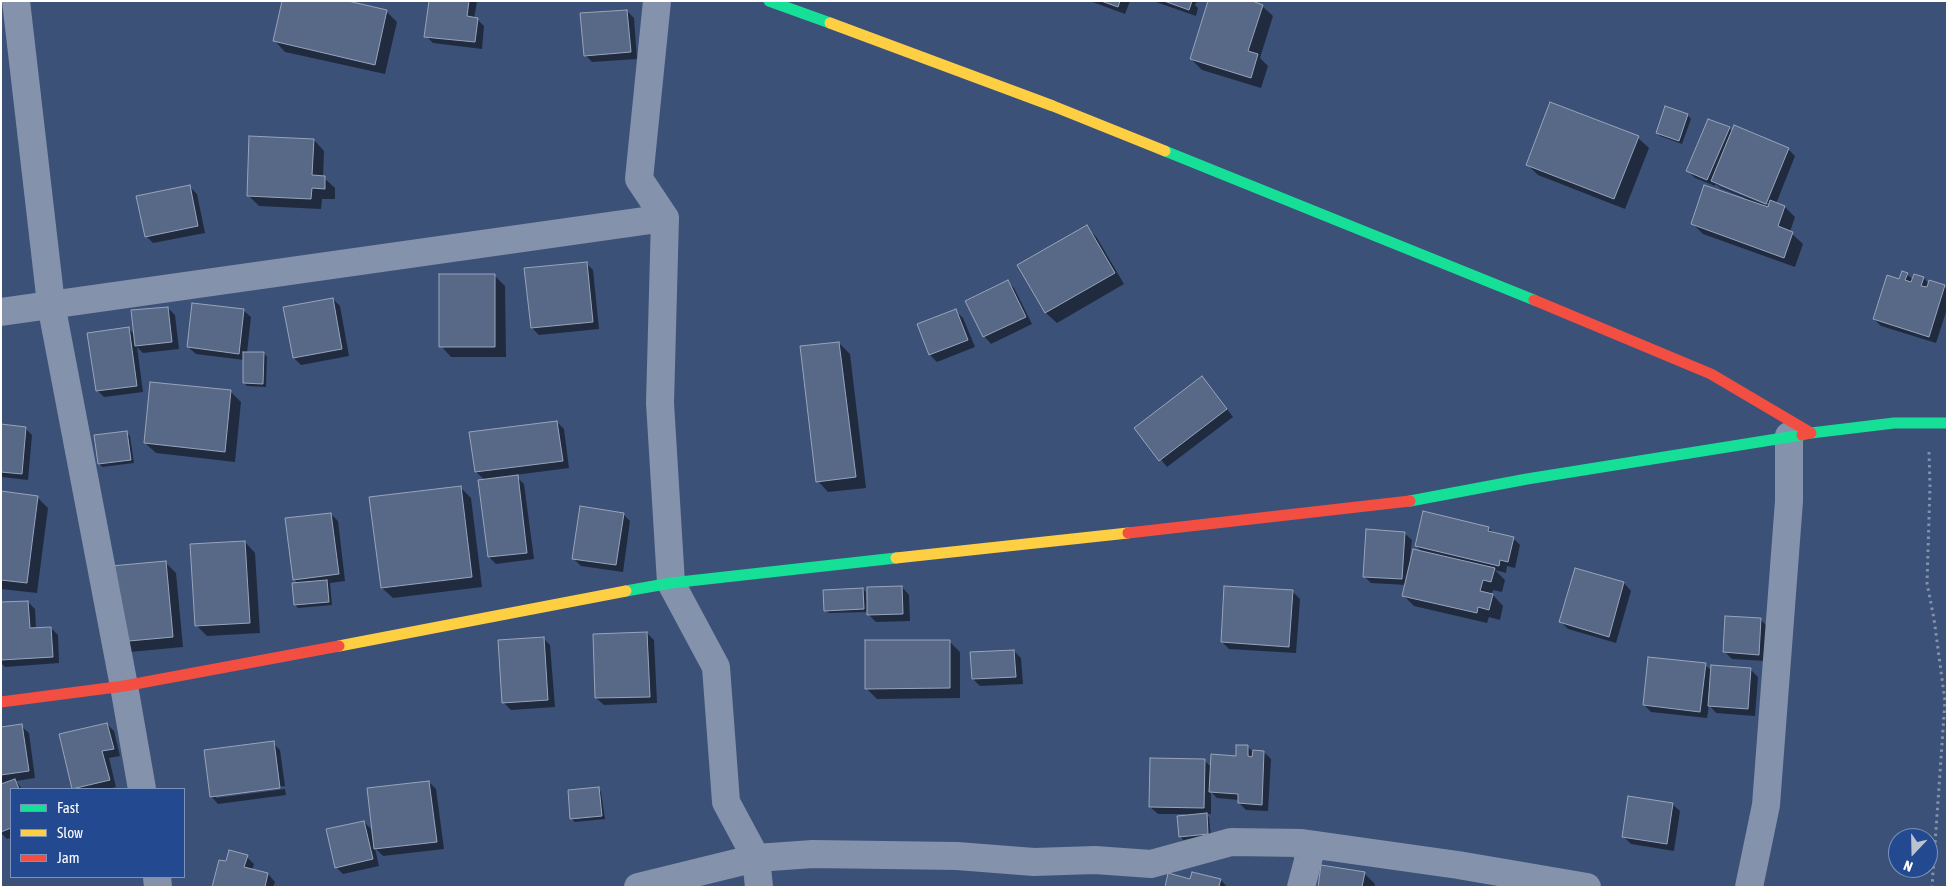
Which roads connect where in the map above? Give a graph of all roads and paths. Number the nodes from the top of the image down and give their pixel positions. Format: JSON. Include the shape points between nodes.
{"nodes":[{"id":1,"x":657,"y":1,"type":"edge"},
{"id":2,"x":769,"y":1,"type":"edge"},
{"id":3,"x":12,"y":11,"type":"edge"},
{"id":4,"x":665,"y":218,"type":"junction"},
{"id":5,"x":51,"y":304,"type":"junction"},
{"id":6,"x":1,"y":312,"type":"edge"},
{"id":7,"x":1928,"y":423,"type":"junction"},
{"id":8,"x":1947,"y":423,"type":"edge"},
{"id":9,"x":1800,"y":434,"type":"junction"},
{"id":10,"x":671,"y":583,"type":"junction"},
{"id":11,"x":124,"y":686,"type":"junction"},
{"id":12,"x":1,"y":702,"type":"edge"},
{"id":13,"x":142,"y":788,"type":"edge"},
{"id":14,"x":1302,"y":843,"type":"junction"},
{"id":15,"x":756,"y":858,"type":"junction"},
{"id":16,"x":638,"y":887,"type":"edge"},
{"id":17,"x":759,"y":887,"type":"edge"},
{"id":18,"x":1302,"y":887,"type":"edge"},
{"id":19,"x":1587,"y":887,"type":"edge"},
{"id":20,"x":1749,"y":887,"type":"edge"},
{"id":21,"x":1932,"y":887,"type":"edge"}],
"edges":[{"from":1,"to":4,"type":"street","via":[[639,180]]},
{"from":2,"to":9,"type":"main road","via":[[1053,106],[1711,374]]},
{"from":3,"to":5,"type":"street"},
{"from":4,"to":5,"type":"street"},
{"from":4,"to":10,"type":"street","via":[[660,403]]},
{"from":5,"to":6,"type":"street"},
{"from":5,"to":11,"type":"street"},
{"from":7,"to":8,"type":"main road"},
{"from":7,"to":9,"type":"main road","via":[[1894,423]]},
{"from":7,"to":21,"type":"path","via":[[1928,583],[1945,701]]},
{"from":9,"to":10,"type":"main road","via":[[1402,503]]},
{"from":9,"to":20,"type":"street","via":[[1789,501],[1766,805]]},
{"from":10,"to":11,"type":"main road"},
{"from":10,"to":15,"type":"street","via":[[716,667],[726,802]]},
{"from":11,"to":12,"type":"main road"},
{"from":11,"to":13,"type":"street"},
{"from":14,"to":15,"type":"street","via":[[1231,842],[1151,864],[1095,860],[1034,862],[957,856],[813,854]]},
{"from":14,"to":18,"type":"street","via":[[1309,857]]},
{"from":14,"to":19,"type":"street","via":[[1458,864]]},
{"from":15,"to":16,"type":"street"},
{"from":15,"to":17,"type":"street"}]}
